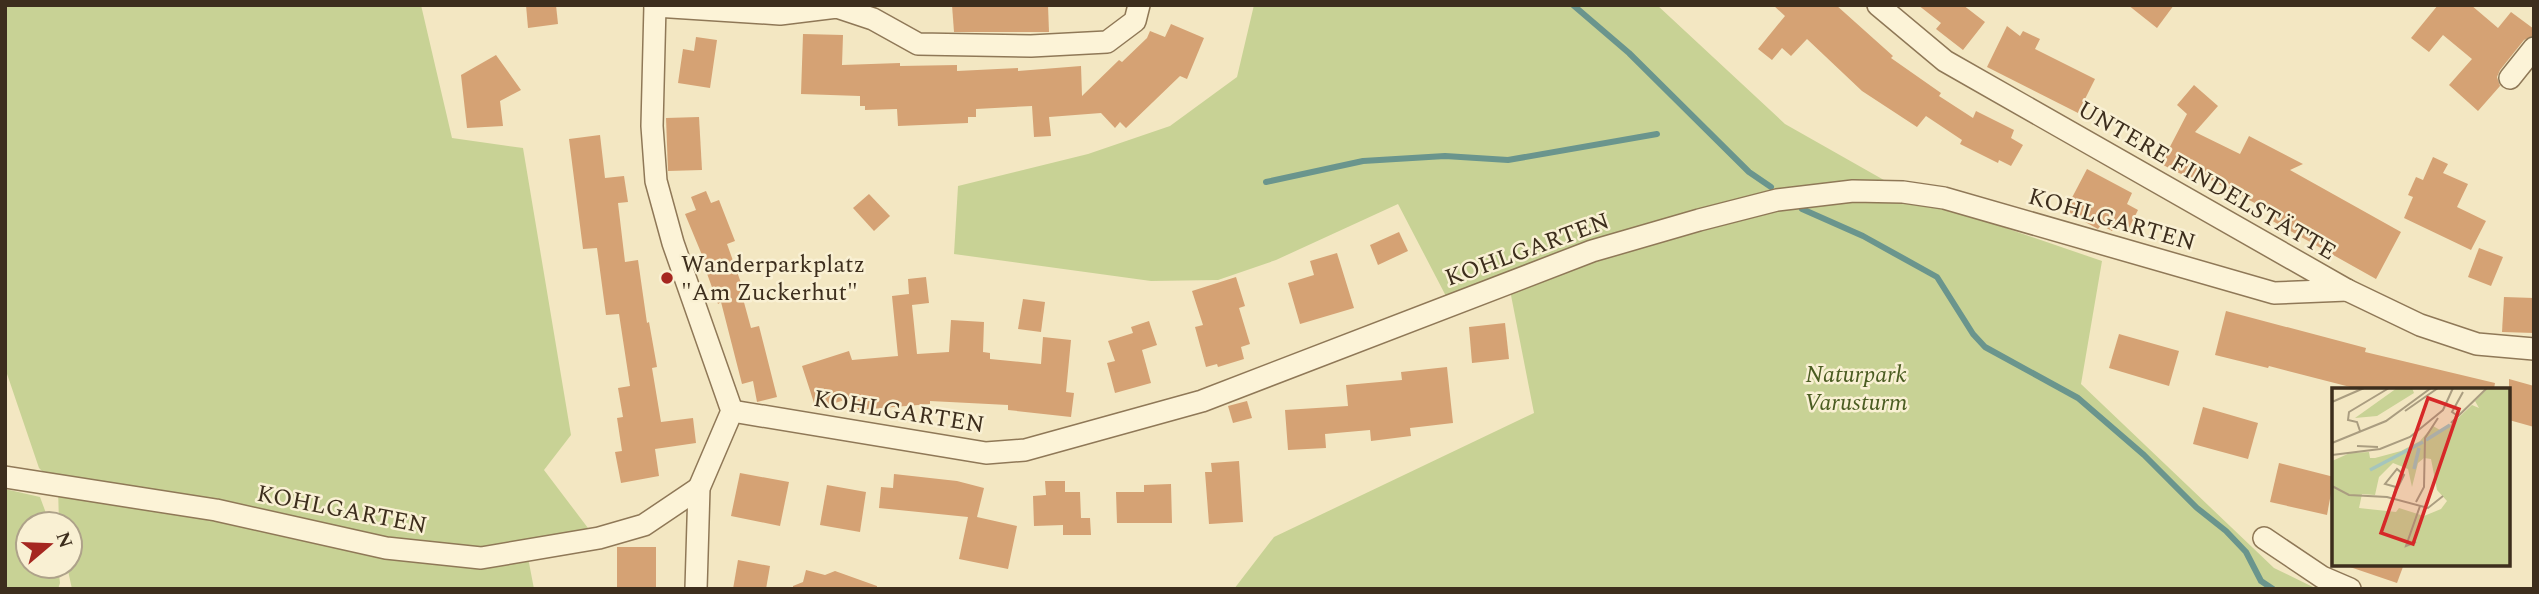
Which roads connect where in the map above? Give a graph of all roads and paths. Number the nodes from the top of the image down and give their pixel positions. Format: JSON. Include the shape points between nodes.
{"nodes":[{"id":1,"x":1139,"y":5,"type":"edge"},
{"id":2,"x":1878,"y":5,"type":"edge"},
{"id":3,"x":655,"y":6,"type":"edge"},
{"id":4,"x":838,"y":6,"type":"edge"},
{"id":5,"x":2534,"y":48,"type":"edge"},
{"id":6,"x":2510,"y":78,"type":"dead end"},
{"id":7,"x":2347,"y":290,"type":"junction"},
{"id":8,"x":2534,"y":349,"type":"edge"},
{"id":9,"x":732,"y":411,"type":"junction"},
{"id":10,"x":5,"y":477,"type":"edge"},
{"id":11,"x":698,"y":488,"type":"junction"},
{"id":12,"x":2264,"y":538,"type":"dead end"},
{"id":13,"x":696,"y":589,"type":"edge"},
{"id":14,"x":2350,"y":589,"type":"edge"}],
"edges":[{"from":1,"to":4,"type":"street","via":[[1135,21],[1107,42],[1031,46],[918,44]]},
{"from":2,"to":7,"type":"street","name":"UNTERE FINDELSTÄTTE","via":[[1945,61]]},
{"from":3,"to":4,"type":"street","via":[[780,14]]},
{"from":3,"to":9,"type":"street","via":[[652,126],[656,181]]},
{"from":5,"to":6,"type":"street"},
{"from":7,"to":8,"type":"street","name":"UNTERE FINDELSTÄTTE","via":[[2420,326],[2477,344]]},
{"from":7,"to":9,"type":"street","name":"KOHLGARTEN","via":[[2274,293],[1944,198],[1853,191],[1777,200],[1592,251],[1202,401],[1025,450],[986,453]]},
{"from":9,"to":11,"type":"street"},
{"from":10,"to":11,"type":"street","name":"KOHLGARTEN","via":[[216,510],[386,548],[481,558],[599,538],[644,525]]},
{"from":11,"to":13,"type":"street"},
{"from":12,"to":14,"type":"street","via":[[2322,577]]}]}
